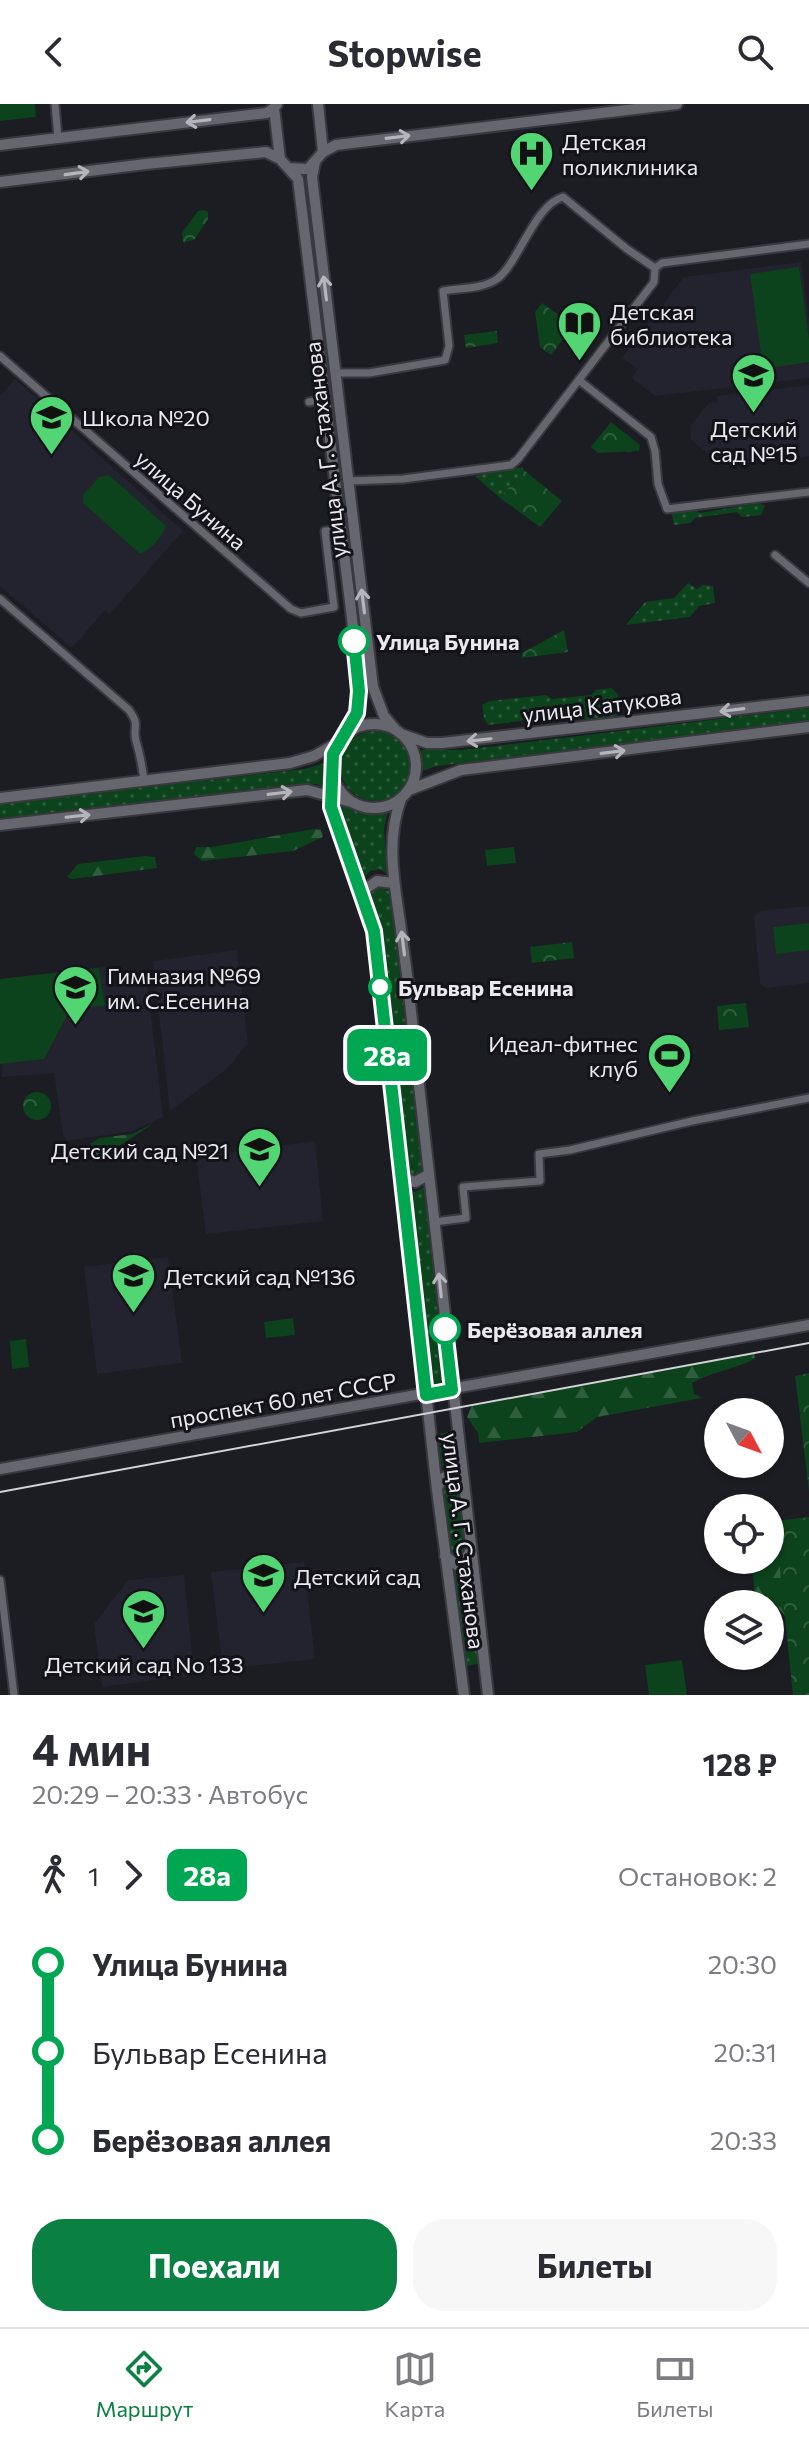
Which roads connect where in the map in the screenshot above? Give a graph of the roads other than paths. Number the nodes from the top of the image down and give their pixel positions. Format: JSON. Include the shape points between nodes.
{"nodes":[{"id":1,"x":55,"y":104,"type":"edge"},
{"id":2,"x":318,"y":104,"type":"edge"},
{"id":3,"x":677,"y":104,"type":"edge"},
{"id":4,"x":276,"y":106,"type":"edge"},
{"id":5,"x":58,"y":138,"type":"junction"},
{"id":6,"x":0,"y":145,"type":"edge"},
{"id":7,"x":323,"y":152,"type":"junction"},
{"id":8,"x":280,"y":159,"type":"junction"},
{"id":9,"x":315,"y":162,"type":"junction"},
{"id":10,"x":289,"y":168,"type":"junction"},
{"id":11,"x":0,"y":182,"type":"edge"},
{"id":12,"x":809,"y":244,"type":"edge"},
{"id":13,"x":655,"y":268,"type":"junction"},
{"id":14,"x":0,"y":356,"type":"edge"},
{"id":15,"x":336,"y":373,"type":"junction"},
{"id":16,"x":580,"y":381,"type":"junction"},
{"id":17,"x":324,"y":399,"type":"junction"},
{"id":18,"x":309,"y":402,"type":"dead end"},
{"id":19,"x":348,"y":481,"type":"junction"},
{"id":20,"x":809,"y":492,"type":"edge"},
{"id":21,"x":341,"y":530,"type":"junction"},
{"id":22,"x":775,"y":555,"type":"dead end"},
{"id":23,"x":809,"y":583,"type":"edge"},
{"id":24,"x":0,"y":599,"type":"edge"},
{"id":25,"x":809,"y":701,"type":"edge"},
{"id":26,"x":809,"y":727,"type":"edge"},
{"id":27,"x":398,"y":731,"type":"junction"},
{"id":28,"x":343,"y":738,"type":"junction"},
{"id":29,"x":333,"y":778,"type":"junction"},
{"id":30,"x":144,"y":780,"type":"junction"},
{"id":31,"x":405,"y":794,"type":"junction"},
{"id":32,"x":0,"y":798,"type":"edge"},
{"id":33,"x":330,"y":801,"type":"junction"},
{"id":34,"x":351,"y":802,"type":"junction"},
{"id":35,"x":0,"y":825,"type":"edge"},
{"id":36,"x":394,"y":883,"type":"junction"},
{"id":37,"x":360,"y":893,"type":"junction"},
{"id":38,"x":809,"y":1098,"type":"edge"},
{"id":39,"x":428,"y":1175,"type":"junction"},
{"id":40,"x":401,"y":1177,"type":"junction"},
{"id":41,"x":434,"y":1222,"type":"junction"},
{"id":42,"x":809,"y":1325,"type":"edge"},
{"id":43,"x":452,"y":1390,"type":"junction"},
{"id":44,"x":426,"y":1395,"type":"junction"},
{"id":45,"x":0,"y":1469,"type":"edge"},
{"id":46,"x":462,"y":1486,"type":"junction"},
{"id":47,"x":437,"y":1490,"type":"junction"},
{"id":48,"x":470,"y":1550,"type":"junction"},
{"id":49,"x":445,"y":1556,"type":"junction"},
{"id":50,"x":0,"y":1580,"type":"edge"},
{"id":51,"x":14,"y":1695,"type":"edge"},
{"id":52,"x":464,"y":1695,"type":"edge"},
{"id":53,"x":488,"y":1695,"type":"edge"}],
"edges":[{"from":1,"to":5,"type":"street"},
{"from":2,"to":7,"type":"main road"},
{"from":7,"to":3,"type":"main road","one_way":true,"via":[[336,145]]},
{"from":4,"to":5,"type":"main road","one_way":true,"via":[[267,113]]},
{"from":4,"to":8,"type":"main road"},
{"from":5,"to":6,"type":"main road"},
{"from":7,"to":9,"type":"main road"},
{"from":8,"to":10,"type":"main road"},
{"from":11,"to":8,"type":"main road","one_way":true,"via":[[266,152]]},
{"from":9,"to":10,"type":"main road","via":[[308,169]]},
{"from":15,"to":9,"type":"main road","name":"улица А. Г. Стаханова","one_way":true,"via":[[312,177]]},
{"from":10,"to":17,"type":"main road","name":"улица А. Г. Стаханова","via":[[298,179]]},
{"from":12,"to":13,"type":"street"},
{"from":13,"to":15,"type":"street","via":[[563,197],[554,199],[502,275],[486,284],[443,291],[449,346],[445,360]]},
{"from":13,"to":16,"type":"street","via":[[654,282]]},
{"from":14,"to":21,"type":"street","name":"улица Бунина","via":[[291,609],[301,613],[334,607],[325,531]]},
{"from":15,"to":19,"type":"main road","name":"улица А. Г. Стаханова"},
{"from":16,"to":19,"type":"street","via":[[511,465]]},
{"from":16,"to":20,"type":"street","via":[[651,437],[667,509]]},
{"from":17,"to":18,"type":"street"},
{"from":17,"to":21,"type":"main road","name":"улица А. Г. Стаханова"},
{"from":27,"to":19,"type":"main road","name":"улица А. Г. Стаханова","one_way":true,"via":[[384,716],[373,687]]},
{"from":21,"to":28,"type":"main road","name":"улица А. Г. Стаханова","via":[[359,691],[357,713]]},
{"from":22,"to":23,"type":"street"},
{"from":24,"to":30,"type":"street","via":[[129,710],[137,721],[135,739]]},
{"from":25,"to":27,"type":"main road","name":"улица Катукова","one_way":true,"via":[[442,743]]},
{"from":31,"to":26,"type":"main road","one_way":true,"via":[[461,770]]},
{"from":27,"to":28,"type":"main road","via":[[370,724]]},
{"from":27,"to":31,"type":"main road","via":[[416,760]]},
{"from":28,"to":29,"type":"main road","via":[[333,754]]},
{"from":28,"to":30,"type":"main road","via":[[290,763]]},
{"from":29,"to":33,"type":"main road","name":"улица А. Г. Стаханова"},
{"from":29,"to":34,"type":"main road"},
{"from":30,"to":32,"type":"main road"},
{"from":31,"to":34,"type":"main road","via":[[376,808]]},
{"from":31,"to":36,"type":"main road","name":"улица А. Г. Стаханова","via":[[391,836]]},
{"from":33,"to":34,"type":"main road"},
{"from":35,"to":33,"type":"main road","one_way":true,"via":[[293,791],[316,792]]},
{"from":33,"to":37,"type":"main road","name":"улица А. Г. Стаханова"},
{"from":36,"to":37,"type":"main road","via":[[377,881]]},
{"from":39,"to":36,"type":"main road","name":"улица А. Г. Стаханова","one_way":true},
{"from":37,"to":40,"type":"main road","name":"улица А. Г. Стаханова","via":[[374,931]]},
{"from":38,"to":41,"type":"street","via":[[539,1154],[540,1181],[463,1187],[466,1218]]},
{"from":39,"to":40,"type":"main road","via":[[415,1182]]},
{"from":39,"to":41,"type":"main road","name":"улица А. Г. Стаханова"},
{"from":40,"to":44,"type":"main road","name":"улица А. Г. Стаханова"},
{"from":43,"to":41,"type":"main road","name":"улица А. Г. Стаханова","one_way":true},
{"from":42,"to":43,"type":"main road","name":"проспект 60 лет СССР"},
{"from":43,"to":44,"type":"main road","name":"проспект 60 лет СССР"},
{"from":43,"to":46,"type":"main road","name":"улица А. Г. Стаханова"},
{"from":44,"to":45,"type":"main road","name":"проспект 60 лет СССР"},
{"from":44,"to":47,"type":"main road","name":"улица А. Г. Стаханова"},
{"from":46,"to":47,"type":"main road","via":[[450,1474]]},
{"from":46,"to":48,"type":"main road","name":"улица А. Г. Стаханова"},
{"from":47,"to":49,"type":"main road","name":"улица А. Г. Стаханова"},
{"from":48,"to":49,"type":"main road","via":[[457,1565]]},
{"from":48,"to":53,"type":"main road","name":"улица А. Г. Стаханова"},
{"from":49,"to":52,"type":"main road","name":"улица А. Г. Стаханова"},
{"from":50,"to":51,"type":"street"}]}
